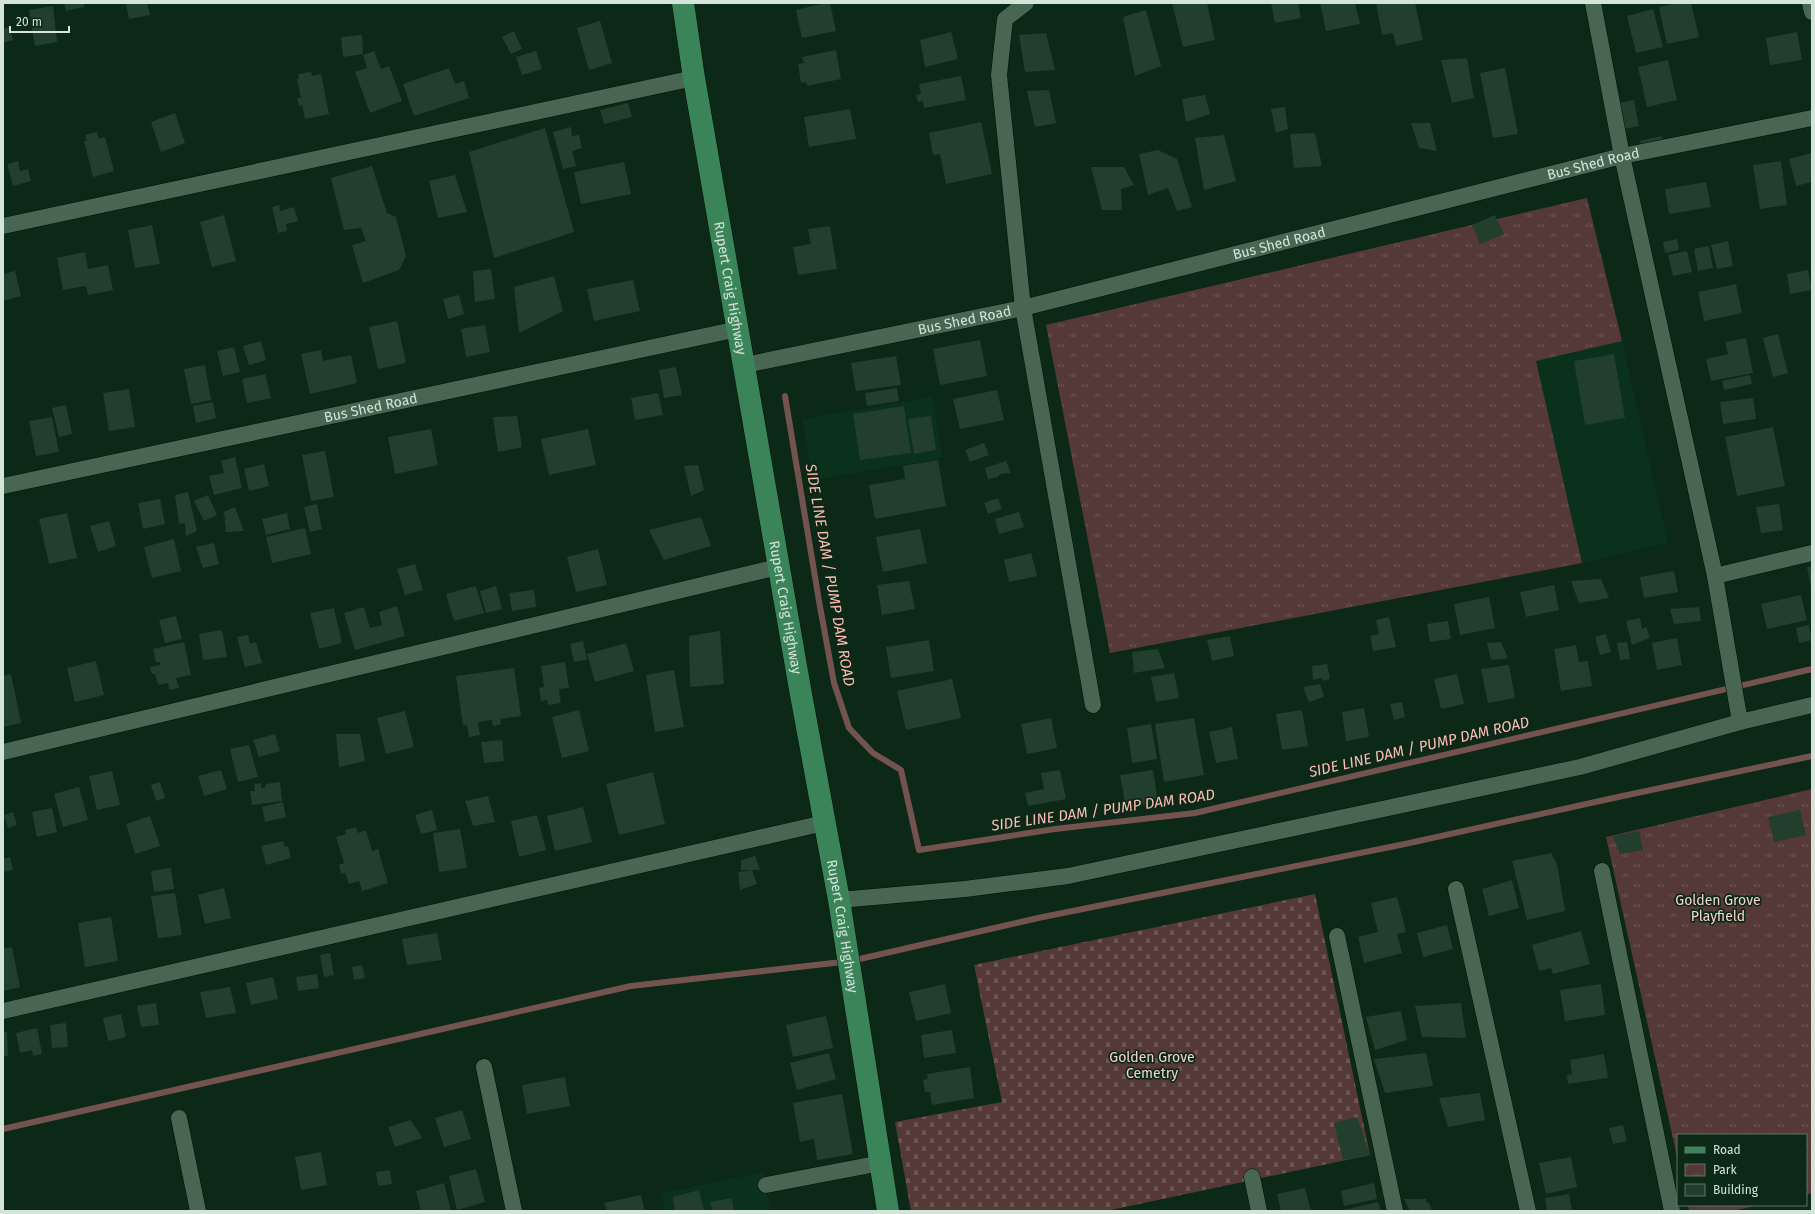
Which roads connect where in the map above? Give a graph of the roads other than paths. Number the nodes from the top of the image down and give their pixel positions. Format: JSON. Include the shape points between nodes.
{"nodes":[{"id":1,"x":683,"y":3,"type":"edge"},
{"id":2,"x":1026,"y":3,"type":"edge"},
{"id":3,"x":1593,"y":3,"type":"edge"},
{"id":4,"x":1810,"y":3,"type":"edge"},
{"id":5,"x":1812,"y":12,"type":"edge"},
{"id":6,"x":694,"y":78,"type":"junction"},
{"id":7,"x":1812,"y":118,"type":"edge"},
{"id":8,"x":1622,"y":156,"type":"junction"},
{"id":9,"x":3,"y":226,"type":"edge"},
{"id":10,"x":1022,"y":308,"type":"junction"},
{"id":11,"x":738,"y":329,"type":"junction"},
{"id":12,"x":745,"y":365,"type":"junction"},
{"id":13,"x":3,"y":486,"type":"edge"},
{"id":14,"x":1812,"y":553,"type":"edge"},
{"id":15,"x":778,"y":567,"type":"junction"},
{"id":16,"x":1715,"y":576,"type":"junction"},
{"id":17,"x":1093,"y":705,"type":"dead end"},
{"id":18,"x":1812,"y":705,"type":"edge"},
{"id":19,"x":1740,"y":722,"type":"junction"},
{"id":20,"x":3,"y":752,"type":"edge"},
{"id":21,"x":824,"y":823,"type":"junction"},
{"id":22,"x":1602,"y":871,"type":"dead end"},
{"id":23,"x":1456,"y":889,"type":"dead end"},
{"id":24,"x":839,"y":900,"type":"junction"},
{"id":25,"x":1337,"y":936,"type":"dead end"},
{"id":26,"x":3,"y":1011,"type":"edge"},
{"id":27,"x":484,"y":1067,"type":"dead end"},
{"id":28,"x":179,"y":1118,"type":"dead end"},
{"id":29,"x":881,"y":1163,"type":"junction"},
{"id":30,"x":1252,"y":1176,"type":"dead end"},
{"id":31,"x":766,"y":1185,"type":"dead end"},
{"id":32,"x":198,"y":1211,"type":"edge"},
{"id":33,"x":514,"y":1211,"type":"edge"},
{"id":34,"x":888,"y":1211,"type":"edge"},
{"id":35,"x":1260,"y":1211,"type":"edge"},
{"id":36,"x":1395,"y":1211,"type":"edge"},
{"id":37,"x":1528,"y":1211,"type":"edge"},
{"id":38,"x":1672,"y":1211,"type":"edge"}],
"edges":[{"from":1,"to":6,"type":"main road","name":"Rupert Craig Highway"},
{"from":2,"to":10,"type":"street","via":[[1005,19],[999,75]]},
{"from":3,"to":8,"type":"street"},
{"from":4,"to":5,"type":"street"},
{"from":6,"to":9,"type":"street"},
{"from":6,"to":11,"type":"main road","name":"Rupert Craig Highway"},
{"from":7,"to":8,"type":"street","name":"Bus Shed Road"},
{"from":8,"to":10,"type":"street","name":"Bus Shed Road"},
{"from":8,"to":16,"type":"street"},
{"from":10,"to":12,"type":"street","name":"Bus Shed Road"},
{"from":10,"to":17,"type":"street"},
{"from":11,"to":12,"type":"main road","name":"Rupert Craig Highway"},
{"from":11,"to":13,"type":"street","name":"Bus Shed Road"},
{"from":12,"to":15,"type":"main road","name":"Rupert Craig Highway"},
{"from":14,"to":16,"type":"street"},
{"from":15,"to":20,"type":"street"},
{"from":15,"to":21,"type":"main road","name":"Rupert Craig Highway"},
{"from":16,"to":19,"type":"street"},
{"from":18,"to":19,"type":"street"},
{"from":19,"to":24,"type":"street","via":[[1580,767],[1068,876],[965,889]]},
{"from":21,"to":24,"type":"main road","name":"Rupert Craig Highway"},
{"from":21,"to":26,"type":"street"},
{"from":22,"to":38,"type":"street"},
{"from":23,"to":37,"type":"street"},
{"from":24,"to":29,"type":"main road","name":"Rupert Craig Highway"},
{"from":25,"to":36,"type":"street"},
{"from":27,"to":33,"type":"street"},
{"from":28,"to":32,"type":"street"},
{"from":29,"to":31,"type":"street"},
{"from":29,"to":34,"type":"main road","name":"Rupert Craig Highway"},
{"from":30,"to":35,"type":"street"}]}
